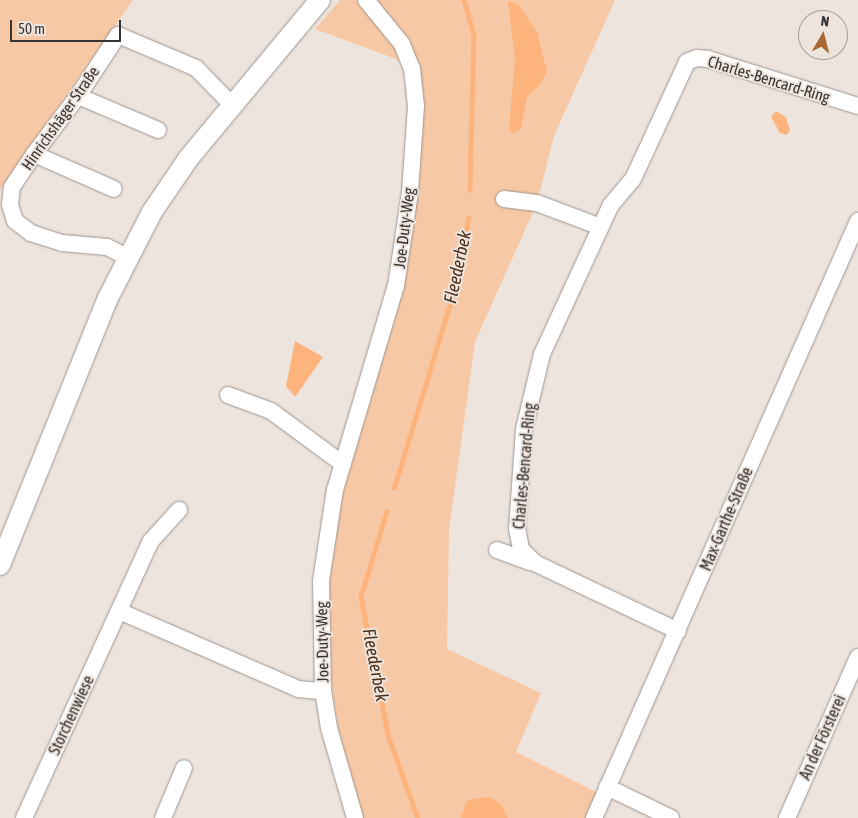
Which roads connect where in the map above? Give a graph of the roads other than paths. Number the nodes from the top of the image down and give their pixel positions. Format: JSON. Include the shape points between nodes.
{"nodes":[{"id":1,"x":320,"y":0,"type":"edge"},
{"id":2,"x":366,"y":0,"type":"edge"},
{"id":3,"x":78,"y":96,"type":"junction"},
{"id":4,"x":232,"y":105,"type":"junction"},
{"id":5,"x":858,"y":106,"type":"edge"},
{"id":6,"x":158,"y":130,"type":"dead end"},
{"id":7,"x":34,"y":154,"type":"junction"},
{"id":8,"x":114,"y":189,"type":"dead end"},
{"id":9,"x":504,"y":199,"type":"dead end"},
{"id":10,"x":858,"y":221,"type":"edge"},
{"id":11,"x":601,"y":227,"type":"junction"},
{"id":12,"x":128,"y":257,"type":"junction"},
{"id":13,"x":228,"y":394,"type":"dead end"},
{"id":14,"x":343,"y":464,"type":"junction"},
{"id":15,"x":179,"y":510,"type":"dead end"},
{"id":16,"x":497,"y":550,"type":"dead end"},
{"id":17,"x":2,"y":558,"type":"edge"},
{"id":18,"x":535,"y":564,"type":"junction"},
{"id":19,"x":118,"y":611,"type":"junction"},
{"id":20,"x":678,"y":631,"type":"junction"},
{"id":21,"x":858,"y":657,"type":"edge"},
{"id":22,"x":323,"y":691,"type":"junction"},
{"id":23,"x":184,"y":768,"type":"dead end"},
{"id":24,"x":607,"y":787,"type":"junction"},
{"id":25,"x":24,"y":818,"type":"edge"},
{"id":26,"x":163,"y":818,"type":"edge"},
{"id":27,"x":355,"y":818,"type":"edge"},
{"id":28,"x":594,"y":818,"type":"edge"},
{"id":29,"x":671,"y":818,"type":"edge"},
{"id":30,"x":787,"y":818,"type":"edge"}],
"edges":[{"from":1,"to":4,"type":"main road"},
{"from":2,"to":14,"type":"street","name":"Joe-Duty-Weg","via":[[402,44],[412,69],[416,106],[410,192],[396,286]]},
{"from":3,"to":4,"type":"street","name":"Hinrichshäger Straße","via":[[118,35],[196,68]]},
{"from":3,"to":6,"type":"street"},
{"from":3,"to":7,"type":"street","name":"Hinrichshäger Straße"},
{"from":4,"to":12,"type":"main road","via":[[166,190]]},
{"from":5,"to":11,"type":"street","name":"Charles-Bencard-Ring","via":[[708,59],[696,58],[687,62],[634,179],[617,196]]},
{"from":7,"to":8,"type":"street"},
{"from":7,"to":12,"type":"street","name":"Hinrichshäger Straße","via":[[12,187],[10,205],[15,221],[39,235],[62,243],[107,247]]},
{"from":9,"to":11,"type":"street","via":[[537,203]]},
{"from":10,"to":20,"type":"street","name":"Max-Garthe-Straße"},
{"from":11,"to":18,"type":"street","name":"Charles-Bencard-Ring","via":[[542,354],[528,404],[517,529],[521,550]]},
{"from":12,"to":17,"type":"main road","via":[[98,321]]},
{"from":13,"to":14,"type":"street","via":[[271,411]]},
{"from":14,"to":22,"type":"street","name":"Joe-Duty-Weg","via":[[329,520],[321,581]]},
{"from":15,"to":19,"type":"street","name":"Storchenwiese","via":[[151,541]]},
{"from":16,"to":18,"type":"street","name":"Charles-Bencard-Ring"},
{"from":18,"to":20,"type":"street","name":"Charles-Bencard-Ring"},
{"from":19,"to":22,"type":"street","via":[[298,689]]},
{"from":19,"to":25,"type":"street","name":"Storchenwiese"},
{"from":20,"to":24,"type":"street","name":"Max-Garthe-Straße"},
{"from":21,"to":30,"type":"street","name":"An der Försterei"},
{"from":22,"to":27,"type":"street","name":"Joe-Duty-Weg","via":[[332,738]]},
{"from":23,"to":26,"type":"street"},
{"from":24,"to":28,"type":"street","name":"Max-Garthe-Straße"},
{"from":24,"to":29,"type":"street"}]}
